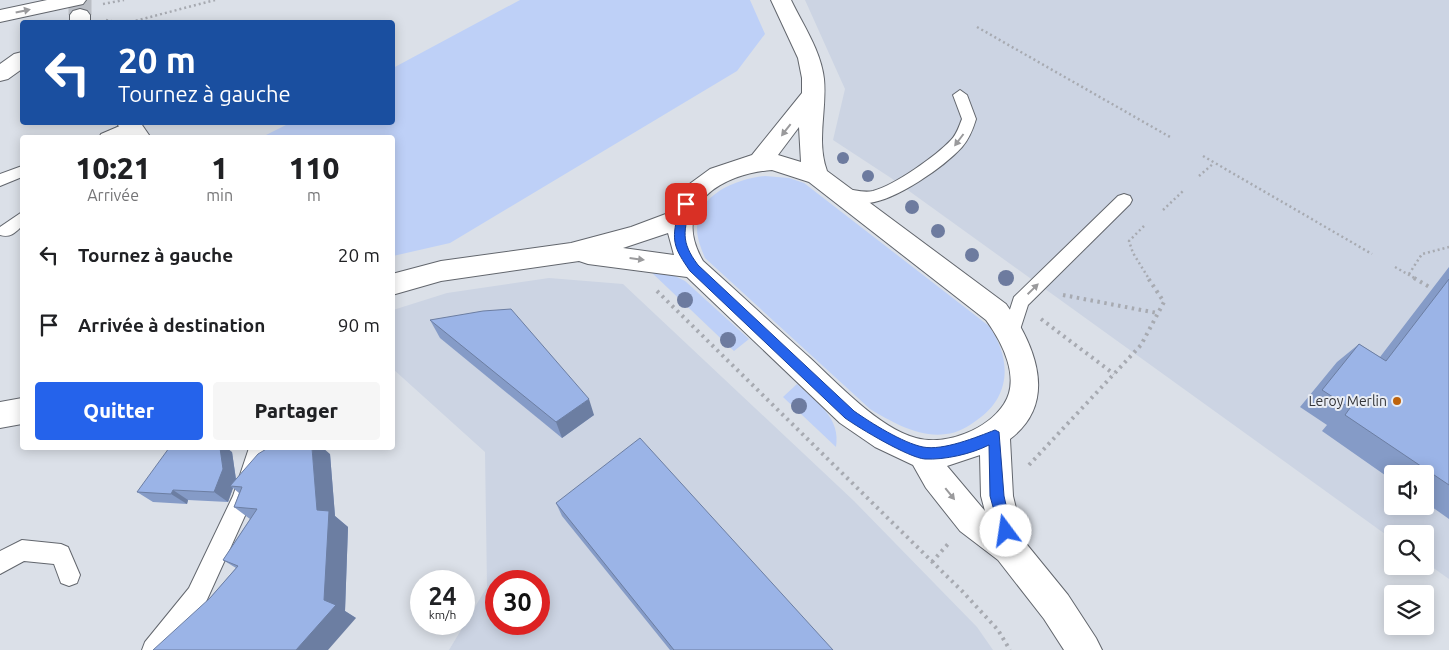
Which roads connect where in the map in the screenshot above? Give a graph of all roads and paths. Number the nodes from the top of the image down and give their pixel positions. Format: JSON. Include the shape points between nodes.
{"nodes":[{"id":1,"x":215,"y":0,"type":"edge"},
{"id":2,"x":781,"y":0,"type":"edge"},
{"id":3,"x":79,"y":13,"type":"edge"},
{"id":4,"x":0,"y":16,"type":"edge"},
{"id":5,"x":139,"y":20,"type":"edge"},
{"id":6,"x":977,"y":27,"type":"dead end"},
{"id":7,"x":20,"y":61,"type":"edge"},
{"id":8,"x":0,"y":74,"type":"edge"},
{"id":9,"x":812,"y":96,"type":"junction"},
{"id":10,"x":960,"y":96,"type":"dead end"},
{"id":11,"x":130,"y":131,"type":"edge"},
{"id":12,"x":116,"y":135,"type":"edge"},
{"id":13,"x":1170,"y":137,"type":"dead end"},
{"id":14,"x":1203,"y":156,"type":"dead end"},
{"id":15,"x":1214,"y":162,"type":"junction"},
{"id":16,"x":759,"y":163,"type":"junction"},
{"id":17,"x":20,"y":172,"type":"edge"},
{"id":18,"x":817,"y":176,"type":"junction"},
{"id":19,"x":1199,"y":176,"type":"dead end"},
{"id":20,"x":0,"y":180,"type":"edge"},
{"id":21,"x":1182,"y":192,"type":"dead end"},
{"id":22,"x":840,"y":194,"type":"junction"},
{"id":23,"x":1124,"y":200,"type":"dead end"},
{"id":24,"x":1163,"y":210,"type":"dead end"},
{"id":25,"x":681,"y":218,"type":"junction"},
{"id":26,"x":20,"y":220,"type":"edge"},
{"id":27,"x":1144,"y":226,"type":"dead end"},
{"id":28,"x":6,"y":231,"type":"dead end"},
{"id":29,"x":1449,"y":247,"type":"edge"},
{"id":30,"x":571,"y":253,"type":"junction"},
{"id":31,"x":1372,"y":254,"type":"dead end"},
{"id":32,"x":1394,"y":266,"type":"dead end"},
{"id":33,"x":694,"y":268,"type":"junction"},
{"id":34,"x":1409,"y":274,"type":"junction"},
{"id":35,"x":395,"y":284,"type":"edge"},
{"id":36,"x":652,"y":286,"type":"dead end"},
{"id":37,"x":1431,"y":288,"type":"dead end"},
{"id":38,"x":1056,"y":293,"type":"dead end"},
{"id":39,"x":1157,"y":313,"type":"junction"},
{"id":40,"x":1040,"y":318,"type":"dead end"},
{"id":41,"x":1012,"y":331,"type":"junction"},
{"id":42,"x":1114,"y":374,"type":"junction"},
{"id":43,"x":20,"y":411,"type":"edge"},
{"id":44,"x":0,"y":415,"type":"edge"},
{"id":45,"x":995,"y":436,"type":"junction"},
{"id":46,"x":257,"y":450,"type":"edge"},
{"id":47,"x":923,"y":453,"type":"junction"},
{"id":48,"x":1023,"y":472,"type":"dead end"},
{"id":49,"x":951,"y":540,"type":"dead end"},
{"id":50,"x":1010,"y":549,"type":"junction"},
{"id":51,"x":932,"y":562,"type":"junction"},
{"id":52,"x":0,"y":563,"type":"edge"},
{"id":53,"x":69,"y":575,"type":"dead end"},
{"id":54,"x":153,"y":650,"type":"edge"},
{"id":55,"x":1010,"y":650,"type":"edge"},
{"id":56,"x":1084,"y":650,"type":"edge"}],
"edges":[{"from":1,"to":5,"type":"path"},
{"from":2,"to":9,"type":"street","via":[[813,77]]},
{"from":4,"to":3,"type":"street","one_way":true},
{"from":6,"to":13,"type":"path"},
{"from":7,"to":8,"type":"street"},
{"from":9,"to":16,"type":"street","one_way":true},
{"from":9,"to":18,"type":"street","via":[[810,144],[812,166]]},
{"from":10,"to":22,"type":"lane","one_way":true,"via":[[969,119],[963,135],[954,146],[875,196]]},
{"from":11,"to":12,"type":"lane"},
{"from":14,"to":15,"type":"path"},
{"from":15,"to":19,"type":"path"},
{"from":15,"to":31,"type":"path"},
{"from":16,"to":18,"type":"street","via":[[785,164]]},
{"from":16,"to":25,"type":"street","via":[[717,175],[696,192],[686,204]]},
{"from":17,"to":20,"type":"lane"},
{"from":18,"to":22,"type":"street"},
{"from":21,"to":24,"type":"path"},
{"from":22,"to":41,"type":"street","via":[[996,312]]},
{"from":41,"to":23,"type":"lane","one_way":true,"via":[[1020,302]]},
{"from":25,"to":30,"type":"street","via":[[636,235]]},
{"from":25,"to":33,"type":"street","via":[[678,235],[684,254]]},
{"from":26,"to":28,"type":"lane"},
{"from":27,"to":39,"type":"path","via":[[1128,245],[1164,302]]},
{"from":29,"to":34,"type":"path","via":[[1422,254]]},
{"from":30,"to":33,"type":"street","one_way":true},
{"from":30,"to":35,"type":"street","via":[[441,271]]},
{"from":32,"to":34,"type":"path"},
{"from":33,"to":47,"type":"street","via":[[850,414],[870,429]]},
{"from":34,"to":37,"type":"path"},
{"from":36,"to":51,"type":"path"},
{"from":38,"to":39,"type":"path"},
{"from":39,"to":42,"type":"path","via":[[1141,345]]},
{"from":40,"to":42,"type":"path"},
{"from":41,"to":45,"type":"street","via":[[1025,376],[1021,401],[1009,425]]},
{"from":42,"to":48,"type":"path"},
{"from":43,"to":44,"type":"street"},
{"from":45,"to":47,"type":"street","via":[[958,449]]},
{"from":45,"to":50,"type":"street","via":[[997,496]]},
{"from":46,"to":54,"type":"lane","via":[[243,498],[197,596]]},
{"from":47,"to":50,"type":"street","one_way":true,"via":[[937,478],[971,520]]},
{"from":49,"to":51,"type":"path"},
{"from":50,"to":56,"type":"street","via":[[1056,607]]},
{"from":51,"to":55,"type":"path","via":[[998,630]]},
{"from":52,"to":53,"type":"lane","via":[[22,550],[61,554]]}]}
